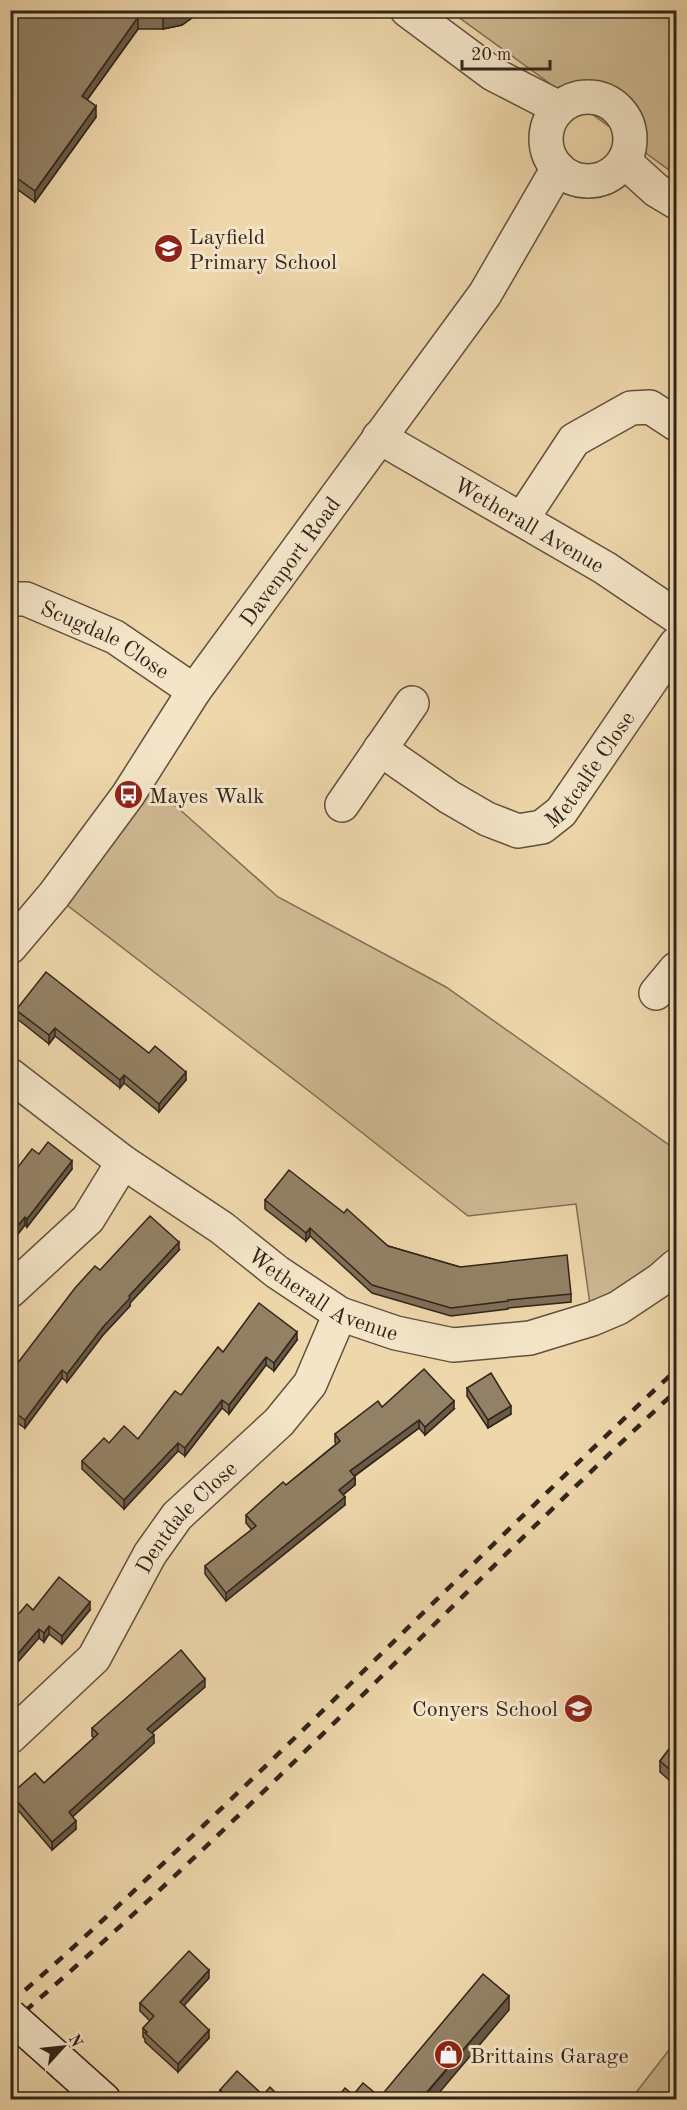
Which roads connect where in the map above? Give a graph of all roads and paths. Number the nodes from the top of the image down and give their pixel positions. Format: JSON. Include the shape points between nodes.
{"nodes":[{"id":1,"x":407,"y":10,"type":"edge"},
{"id":2,"x":559,"y":108,"type":"junction"},
{"id":3,"x":624,"y":161,"type":"junction"},
{"id":4,"x":558,"y":168,"type":"junction"},
{"id":5,"x":676,"y":202,"type":"edge"},
{"id":6,"x":676,"y":424,"type":"edge"},
{"id":7,"x":379,"y":437,"type":"junction"},
{"id":8,"x":522,"y":519,"type":"junction"},
{"id":9,"x":10,"y":598,"type":"edge"},
{"id":10,"x":676,"y":616,"type":"edge"},
{"id":11,"x":676,"y":644,"type":"edge"},
{"id":12,"x":194,"y":691,"type":"junction"},
{"id":13,"x":412,"y":703,"type":"dead end"},
{"id":14,"x":380,"y":749,"type":"junction"},
{"id":15,"x":342,"y":805,"type":"dead end"},
{"id":16,"x":10,"y":947,"type":"edge"},
{"id":17,"x":10,"y":1075,"type":"edge"},
{"id":18,"x":123,"y":1162,"type":"junction"},
{"id":19,"x":676,"y":1266,"type":"edge"},
{"id":20,"x":10,"y":1291,"type":"edge"},
{"id":21,"x":340,"y":1314,"type":"junction"},
{"id":22,"x":17,"y":1719,"type":"edge"},
{"id":23,"x":10,"y":2016,"type":"edge"},
{"id":24,"x":104,"y":2100,"type":"edge"}],
"edges":[{"from":1,"to":2,"type":"street","via":[[493,74]]},
{"from":2,"to":3,"type":"street","via":[[572,99],[589,96],[609,102],[623,114],[629,128],[631,138]]},
{"from":2,"to":4,"type":"street","via":[[549,122],[546,137],[549,154]]},
{"from":3,"to":4,"type":"street","via":[[610,175],[594,181],[579,180]]},
{"from":3,"to":5,"type":"street"},
{"from":4,"to":7,"type":"street","name":"Davenport Road","via":[[484,294]]},
{"from":6,"to":8,"type":"street","via":[[650,407],[632,408],[574,440]]},
{"from":7,"to":8,"type":"street","name":"Wetherall Avenue"},
{"from":7,"to":12,"type":"street","name":"Davenport Road"},
{"from":8,"to":10,"type":"street","name":"Wetherall Avenue","via":[[606,568]]},
{"from":9,"to":12,"type":"street","name":"Scugdale Close","via":[[26,599],[115,637]]},
{"from":11,"to":14,"type":"street","name":"Metcalfe Close","via":[[561,812],[542,827],[518,831],[488,819]]},
{"from":12,"to":16,"type":"street","name":"Davenport Road","via":[[128,795]]},
{"from":13,"to":14,"type":"street"},
{"from":14,"to":15,"type":"street"},
{"from":17,"to":18,"type":"street","name":"Wetherall Avenue"},
{"from":18,"to":20,"type":"street","via":[[88,1219]]},
{"from":18,"to":21,"type":"street","name":"Wetherall Avenue"},
{"from":19,"to":21,"type":"street","name":"Wetherall Avenue","via":[[618,1308],[530,1338],[453,1345],[396,1333]]},
{"from":21,"to":22,"type":"street","name":"Dentdale Close","via":[[310,1384],[279,1422],[177,1516],[150,1554],[94,1658]]},
{"from":23,"to":24,"type":"street","bridge":true}]}
